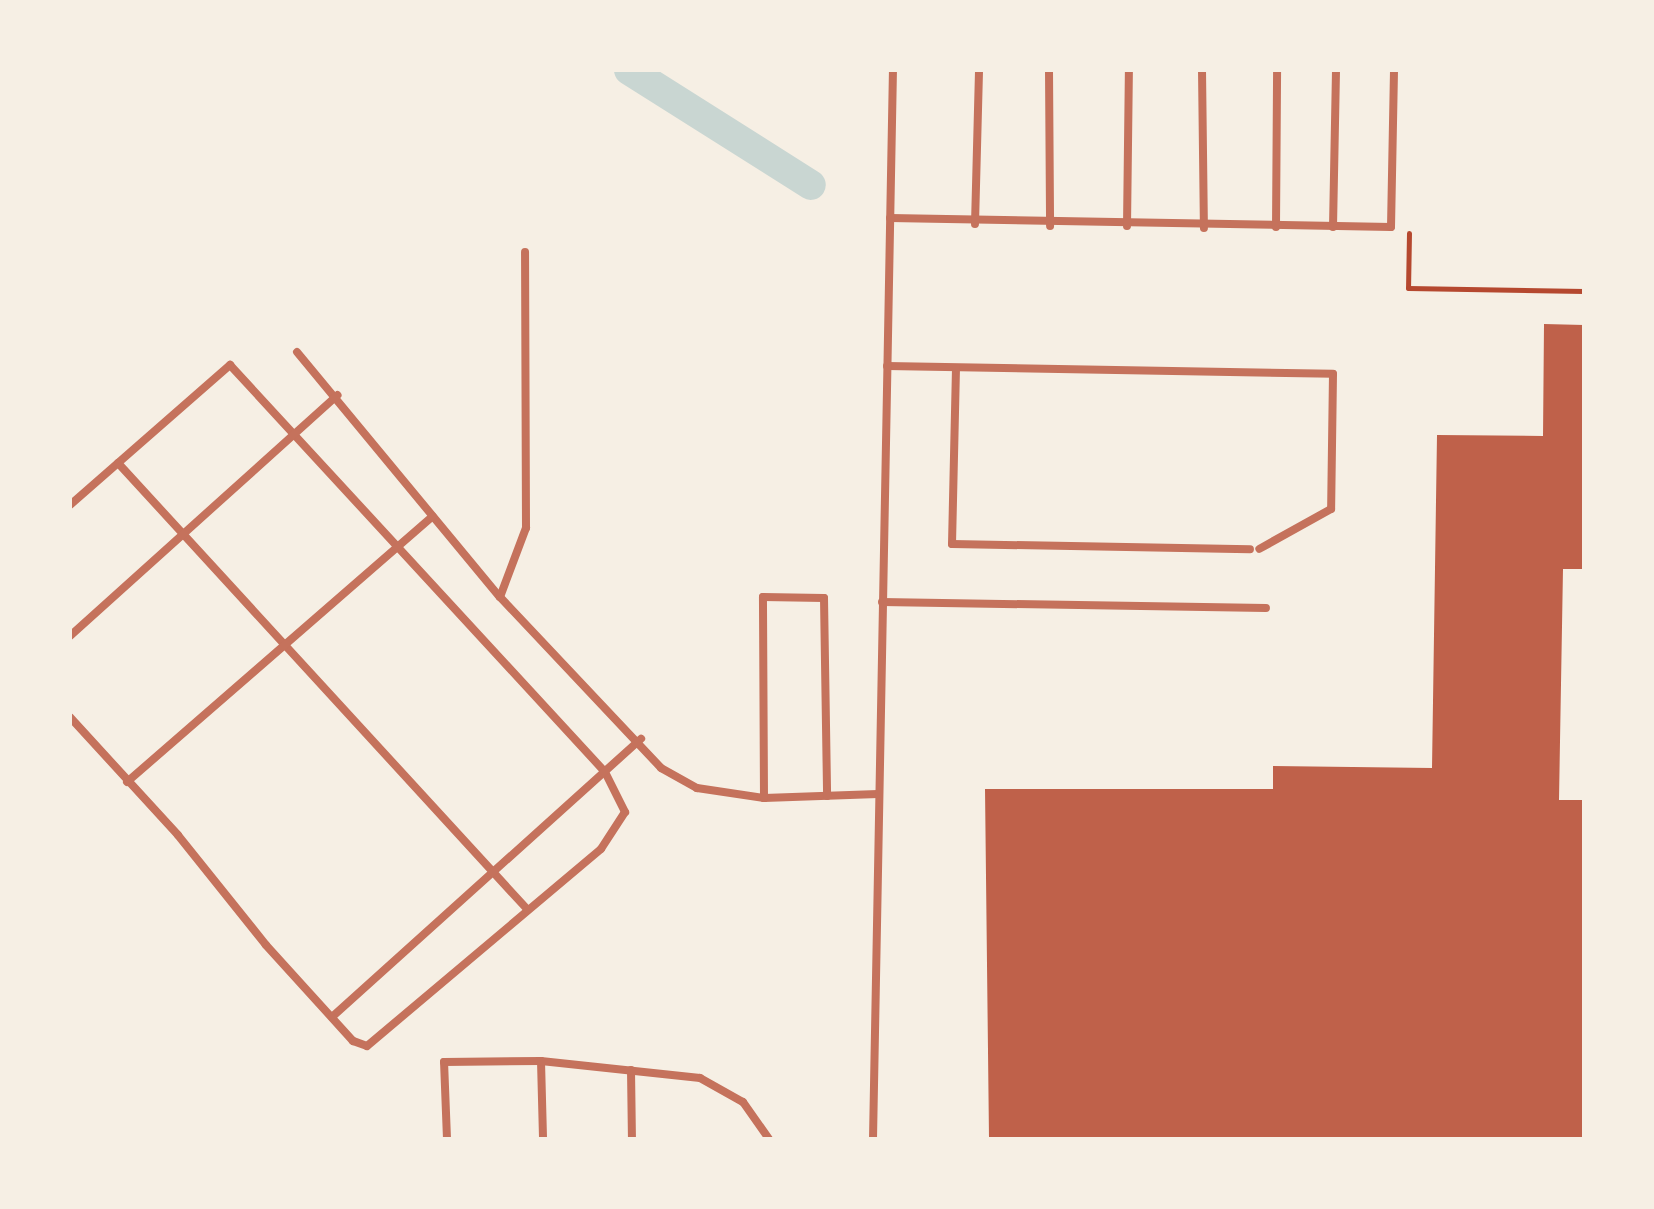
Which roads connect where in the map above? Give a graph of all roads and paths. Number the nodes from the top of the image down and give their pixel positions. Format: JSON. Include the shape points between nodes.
{"nodes":[{"id":1,"x":893,"y":70,"type":"edge"},
{"id":2,"x":979,"y":70,"type":"edge"},
{"id":3,"x":1049,"y":70,"type":"edge"},
{"id":4,"x":1129,"y":70,"type":"edge"},
{"id":5,"x":1202,"y":70,"type":"edge"},
{"id":6,"x":1276,"y":70,"type":"edge"},
{"id":7,"x":1336,"y":70,"type":"edge"},
{"id":8,"x":1394,"y":70,"type":"edge"},
{"id":9,"x":890,"y":218,"type":"junction"},
{"id":10,"x":975,"y":224,"type":"junction"},
{"id":11,"x":1050,"y":226,"type":"junction"},
{"id":12,"x":1127,"y":226,"type":"junction"},
{"id":13,"x":1276,"y":227,"type":"junction"},
{"id":14,"x":1333,"y":227,"type":"junction"},
{"id":15,"x":1204,"y":228,"type":"junction"},
{"id":16,"x":526,"y":252,"type":"dead end"},
{"id":17,"x":1408,"y":288,"type":"dead end"},
{"id":18,"x":1584,"y":291,"type":"edge"},
{"id":19,"x":297,"y":352,"type":"dead end"},
{"id":20,"x":886,"y":366,"type":"junction"},
{"id":21,"x":956,"y":368,"type":"junction"},
{"id":22,"x":338,"y":396,"type":"junction"},
{"id":23,"x":290,"y":433,"type":"junction"},
{"id":24,"x":118,"y":463,"type":"junction"},
{"id":25,"x":70,"y":504,"type":"edge"},
{"id":26,"x":433,"y":516,"type":"junction"},
{"id":27,"x":182,"y":533,"type":"junction"},
{"id":28,"x":394,"y":548,"type":"junction"},
{"id":29,"x":500,"y":597,"type":"junction"},
{"id":30,"x":882,"y":602,"type":"junction"},
{"id":31,"x":1266,"y":608,"type":"dead end"},
{"id":32,"x":70,"y":636,"type":"edge"},
{"id":33,"x":286,"y":646,"type":"junction"},
{"id":34,"x":70,"y":717,"type":"edge"},
{"id":35,"x":640,"y":739,"type":"junction"},
{"id":36,"x":605,"y":772,"type":"junction"},
{"id":37,"x":127,"y":782,"type":"junction"},
{"id":38,"x":878,"y":794,"type":"junction"},
{"id":39,"x":827,"y":796,"type":"junction"},
{"id":40,"x":764,"y":798,"type":"junction"},
{"id":41,"x":494,"y":872,"type":"junction"},
{"id":42,"x":527,"y":909,"type":"junction"},
{"id":43,"x":332,"y":1017,"type":"junction"},
{"id":44,"x":541,"y":1062,"type":"junction"},
{"id":45,"x":631,"y":1070,"type":"junction"},
{"id":46,"x":447,"y":1139,"type":"edge"},
{"id":47,"x":543,"y":1139,"type":"edge"},
{"id":48,"x":632,"y":1139,"type":"edge"},
{"id":49,"x":769,"y":1139,"type":"edge"},
{"id":50,"x":874,"y":1139,"type":"edge"}],
"edges":[{"from":1,"to":9,"type":"lane"},
{"from":2,"to":10,"type":"lane"},
{"from":3,"to":11,"type":"lane"},
{"from":4,"to":12,"type":"lane"},
{"from":5,"to":15,"type":"lane"},
{"from":6,"to":13,"type":"lane"},
{"from":7,"to":14,"type":"lane"},
{"from":8,"to":14,"type":"lane","via":[[1391,226]]},
{"from":9,"to":10,"type":"lane"},
{"from":9,"to":20,"type":"lane"},
{"from":10,"to":11,"type":"lane"},
{"from":11,"to":12,"type":"lane"},
{"from":12,"to":15,"type":"lane"},
{"from":13,"to":14,"type":"lane"},
{"from":13,"to":15,"type":"lane"},
{"from":16,"to":29,"type":"lane","via":[[526,528]]},
{"from":17,"to":18,"type":"path"},
{"from":19,"to":22,"type":"lane"},
{"from":20,"to":21,"type":"lane"},
{"from":20,"to":30,"type":"lane"},
{"from":21,"to":21,"type":"lane","via":[[1334,374],[1331,509],[1254,549],[952,544]]},
{"from":22,"to":23,"type":"lane"},
{"from":22,"to":26,"type":"lane"},
{"from":23,"to":24,"type":"lane","via":[[226,364]]},
{"from":23,"to":27,"type":"lane"},
{"from":23,"to":28,"type":"lane"},
{"from":24,"to":25,"type":"lane"},
{"from":24,"to":27,"type":"lane"},
{"from":26,"to":28,"type":"lane"},
{"from":26,"to":29,"type":"lane"},
{"from":27,"to":32,"type":"lane"},
{"from":27,"to":33,"type":"lane"},
{"from":28,"to":33,"type":"lane"},
{"from":28,"to":36,"type":"lane"},
{"from":29,"to":35,"type":"lane"},
{"from":30,"to":31,"type":"lane"},
{"from":30,"to":38,"type":"lane"},
{"from":33,"to":37,"type":"lane"},
{"from":33,"to":41,"type":"lane"},
{"from":34,"to":37,"type":"lane"},
{"from":35,"to":36,"type":"lane"},
{"from":35,"to":40,"type":"lane","via":[[661,768],[696,788]]},
{"from":36,"to":41,"type":"lane"},
{"from":36,"to":42,"type":"lane","via":[[625,812],[618,829]]},
{"from":37,"to":43,"type":"lane"},
{"from":38,"to":39,"type":"lane"},
{"from":38,"to":50,"type":"lane"},
{"from":39,"to":40,"type":"lane"},
{"from":39,"to":40,"type":"lane","via":[[824,598],[763,597]]},
{"from":41,"to":42,"type":"lane"},
{"from":41,"to":43,"type":"lane"},
{"from":42,"to":43,"type":"lane","via":[[374,1043],[353,1041]]},
{"from":44,"to":45,"type":"lane"},
{"from":44,"to":46,"type":"lane","via":[[444,1062]]},
{"from":44,"to":47,"type":"lane"},
{"from":45,"to":48,"type":"lane"},
{"from":45,"to":49,"type":"lane","via":[[700,1078],[743,1102]]}]}
